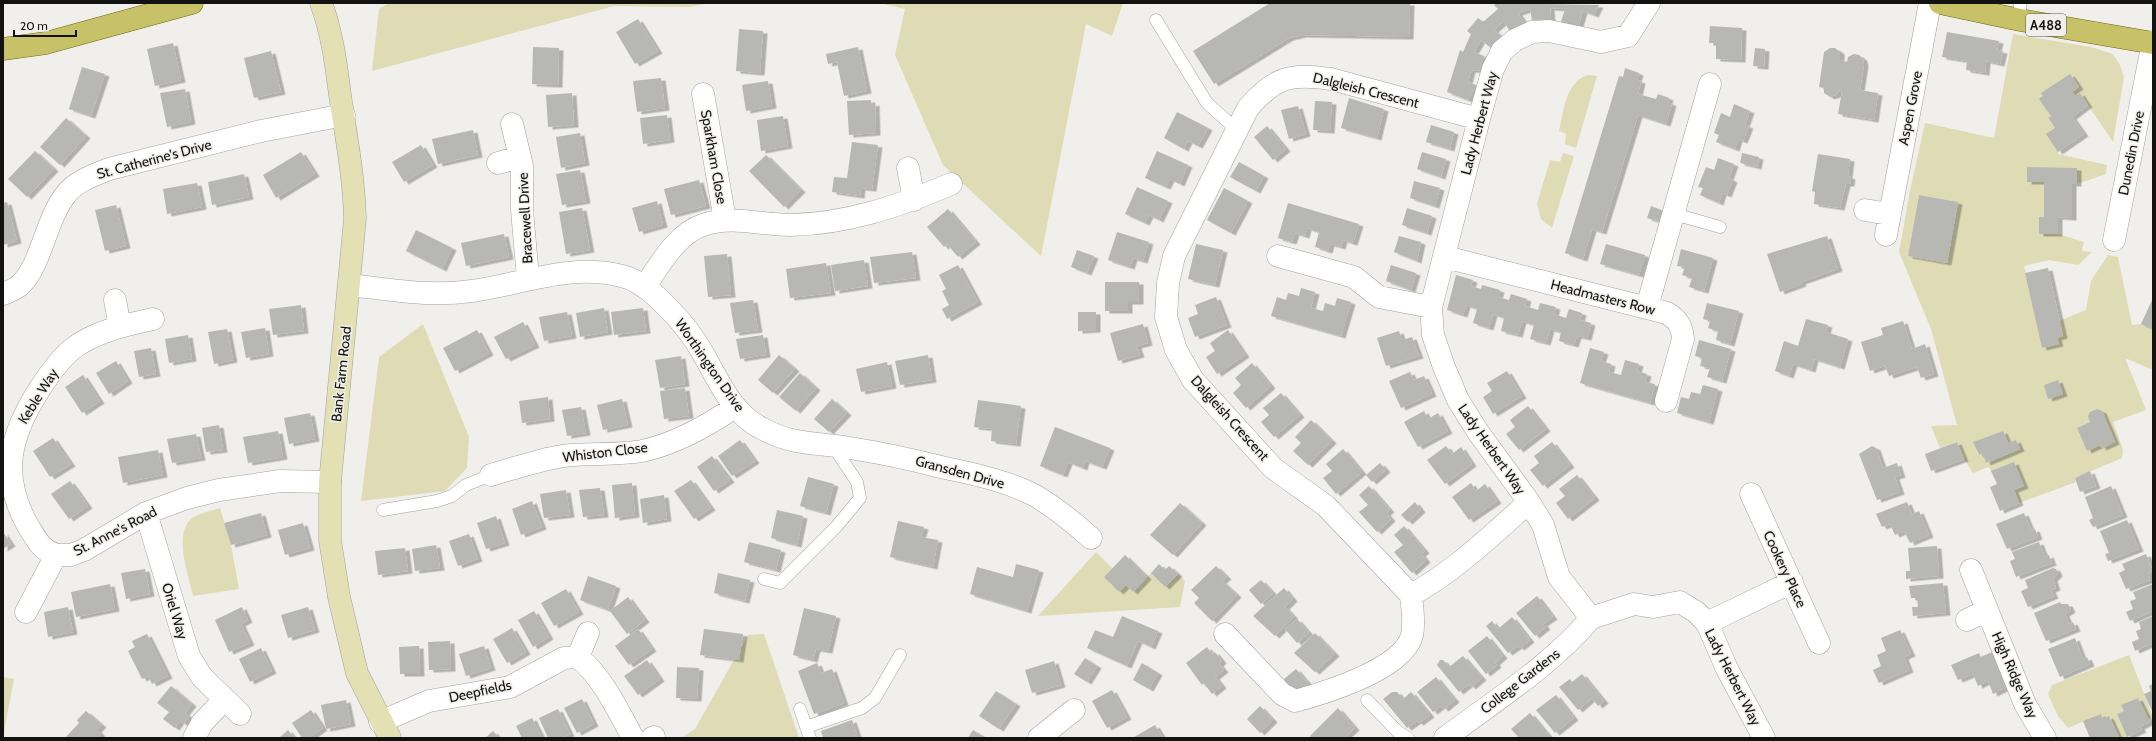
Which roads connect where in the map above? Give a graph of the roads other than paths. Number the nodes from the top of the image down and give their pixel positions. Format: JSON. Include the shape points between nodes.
{"nodes":[{"id":1,"x":192,"y":3,"type":"edge"},
{"id":2,"x":321,"y":3,"type":"edge"},
{"id":3,"x":1649,"y":3,"type":"edge"},
{"id":4,"x":1930,"y":3,"type":"edge"},
{"id":5,"x":1940,"y":3,"type":"edge"},
{"id":6,"x":2020,"y":12,"type":"edge"},
{"id":7,"x":1156,"y":20,"type":"dead end"},
{"id":8,"x":2153,"y":43,"type":"edge"},
{"id":9,"x":3,"y":49,"type":"edge"},
{"id":10,"x":1710,"y":84,"type":"dead end"},
{"id":11,"x":703,"y":94,"type":"dead end"},
{"id":12,"x":344,"y":115,"type":"junction"},
{"id":13,"x":1479,"y":119,"type":"junction"},
{"id":14,"x":512,"y":124,"type":"dead end"},
{"id":15,"x":1237,"y":130,"type":"junction"},
{"id":16,"x":520,"y":157,"type":"junction"},
{"id":17,"x":498,"y":163,"type":"dead end"},
{"id":18,"x":908,"y":168,"type":"dead end"},
{"id":19,"x":951,"y":184,"type":"dead end"},
{"id":20,"x":914,"y":200,"type":"junction"},
{"id":21,"x":1865,"y":210,"type":"dead end"},
{"id":22,"x":1674,"y":214,"type":"junction"},
{"id":23,"x":1889,"y":214,"type":"junction"},
{"id":24,"x":725,"y":220,"type":"junction"},
{"id":25,"x":1720,"y":227,"type":"dead end"},
{"id":26,"x":1886,"y":235,"type":"dead end"},
{"id":27,"x":2114,"y":240,"type":"dead end"},
{"id":28,"x":1278,"y":256,"type":"dead end"},
{"id":29,"x":1445,"y":257,"type":"junction"},
{"id":30,"x":528,"y":278,"type":"junction"},
{"id":31,"x":350,"y":285,"type":"junction"},
{"id":32,"x":645,"y":286,"type":"junction"},
{"id":33,"x":3,"y":294,"type":"edge"},
{"id":34,"x":115,"y":300,"type":"dead end"},
{"id":35,"x":1431,"y":306,"type":"junction"},
{"id":36,"x":1647,"y":307,"type":"junction"},
{"id":37,"x":153,"y":319,"type":"dead end"},
{"id":38,"x":120,"y":327,"type":"junction"},
{"id":39,"x":1666,"y":401,"type":"dead end"},
{"id":40,"x":736,"y":407,"type":"junction"},
{"id":41,"x":833,"y":446,"type":"junction"},
{"id":42,"x":908,"y":459,"type":"joint"},
{"id":43,"x":491,"y":475,"type":"joint"},
{"id":44,"x":330,"y":482,"type":"junction"},
{"id":45,"x":1751,"y":494,"type":"dead end"},
{"id":46,"x":1530,"y":502,"type":"junction"},
{"id":47,"x":383,"y":510,"type":"dead end"},
{"id":48,"x":146,"y":514,"type":"junction"},
{"id":49,"x":1091,"y":538,"type":"dead end"},
{"id":50,"x":56,"y":555,"type":"junction"},
{"id":51,"x":1970,"y":570,"type":"dead end"},
{"id":52,"x":764,"y":579,"type":"dead end"},
{"id":53,"x":1792,"y":582,"type":"junction"},
{"id":54,"x":1411,"y":595,"type":"junction"},
{"id":55,"x":1987,"y":610,"type":"junction"},
{"id":56,"x":26,"y":612,"type":"dead end"},
{"id":57,"x":1591,"y":618,"type":"junction"},
{"id":58,"x":1967,"y":620,"type":"dead end"},
{"id":59,"x":1706,"y":623,"type":"junction"},
{"id":60,"x":588,"y":633,"type":"dead end"},
{"id":61,"x":1225,"y":634,"type":"dead end"},
{"id":62,"x":1819,"y":643,"type":"dead end"},
{"id":63,"x":900,"y":655,"type":"dead end"},
{"id":64,"x":578,"y":658,"type":"junction"},
{"id":65,"x":224,"y":700,"type":"junction"},
{"id":66,"x":1367,"y":700,"type":"dead end"},
{"id":67,"x":800,"y":709,"type":"dead end"},
{"id":68,"x":1074,"y":710,"type":"dead end"},
{"id":69,"x":240,"y":714,"type":"dead end"},
{"id":70,"x":385,"y":730,"type":"edge"},
{"id":71,"x":808,"y":733,"type":"edge"},
{"id":72,"x":1048,"y":735,"type":"edge"},
{"id":73,"x":194,"y":738,"type":"edge"},
{"id":74,"x":646,"y":738,"type":"edge"},
{"id":75,"x":1408,"y":738,"type":"edge"},
{"id":76,"x":1445,"y":738,"type":"edge"},
{"id":77,"x":1764,"y":738,"type":"edge"},
{"id":78,"x":2045,"y":738,"type":"edge"}],
"edges":[{"from":1,"to":9,"type":"main road","via":[[46,43]]},
{"from":2,"to":12,"type":"street","name":"Bank Farm Road","via":[[327,19]]},
{"from":3,"to":13,"type":"street","name":"Lady Herbert Way","via":[[1628,36],[1601,42],[1549,31],[1532,32],[1515,40],[1502,51],[1493,69]]},
{"from":4,"to":23,"type":"street","name":"Aspen Grove"},
{"from":5,"to":6,"type":"main road","number":"A488"},
{"from":6,"to":8,"type":"main road","number":"A488"},
{"from":7,"to":15,"type":"lane","via":[[1207,103]]},
{"from":8,"to":27,"type":"street","name":"Dunedin Drive"},
{"from":10,"to":22,"type":"street"},
{"from":11,"to":24,"type":"street","name":"Sparkham Close"},
{"from":12,"to":31,"type":"street","name":"Bank Farm Road","via":[[354,184],[355,219]]},
{"from":12,"to":33,"type":"street","name":"St. Catherine's Drive","via":[[254,133],[109,169],[87,178],[67,193],[55,212],[30,273],[19,286]]},
{"from":13,"to":15,"type":"street","name":"Dalgleish Crescent","via":[[1331,79],[1307,76],[1283,79],[1264,90],[1248,108]]},
{"from":13,"to":29,"type":"street","name":"Lady Herbert Way"},
{"from":14,"to":16,"type":"street","name":"Bracewell Drive"},
{"from":15,"to":54,"type":"street","name":"Dalgleish Crescent","via":[[1174,256],[1168,283],[1166,317],[1176,350],[1193,380],[1273,468],[1326,506]]},
{"from":16,"to":17,"type":"street","name":"Bracewell Drive"},
{"from":16,"to":30,"type":"street","name":"Bracewell Drive"},
{"from":18,"to":20,"type":"street"},
{"from":19,"to":20,"type":"street","name":"Sparkham Close"},
{"from":20,"to":24,"type":"street","name":"Sparkham Close","via":[[876,213],[839,221],[789,225]]},
{"from":21,"to":23,"type":"street"},
{"from":22,"to":25,"type":"lane"},
{"from":22,"to":36,"type":"street"},
{"from":23,"to":26,"type":"street","name":"Aspen Grove"},
{"from":24,"to":32,"type":"street","name":"Sparkham Close","via":[[701,226],[679,240]]},
{"from":28,"to":35,"type":"street","via":[[1354,277],[1379,298]]},
{"from":29,"to":35,"type":"street","name":"Lady Herbert Way"},
{"from":29,"to":36,"type":"street","name":"Headmasters Row"},
{"from":30,"to":31,"type":"street","name":"Worthington Drive","via":[[473,291],[426,295]]},
{"from":30,"to":32,"type":"street","name":"Worthington Drive","via":[[590,271],[623,276]]},
{"from":31,"to":44,"type":"street","name":"Bank Farm Road"},
{"from":32,"to":40,"type":"street","name":"Worthington Drive","via":[[678,319],[696,342]]},
{"from":34,"to":38,"type":"street"},
{"from":35,"to":46,"type":"street","name":"Lady Herbert Way","via":[[1433,335],[1458,400],[1478,432]]},
{"from":36,"to":39,"type":"street","name":"Headmasters Row","via":[[1667,313],[1676,319],[1682,328],[1683,339]]},
{"from":37,"to":38,"type":"street","name":"Keble Way"},
{"from":38,"to":50,"type":"street","name":"Keble Way","via":[[93,337],[71,350],[50,373],[21,418],[12,446],[8,471],[12,493],[21,515],[45,551]]},
{"from":40,"to":41,"type":"street","name":"Worthington Drive","via":[[758,427],[781,439]]},
{"from":40,"to":43,"type":"street","name":"Whiston Close","via":[[707,425],[642,451],[565,456],[540,460]]},
{"from":41,"to":42,"type":"street","name":"Worthington Drive"},
{"from":41,"to":52,"type":"lane","via":[[857,482],[860,498],[836,527],[780,583]]},
{"from":42,"to":49,"type":"street","name":"Gransden Drive","via":[[986,477],[1033,495],[1061,512]]},
{"from":43,"to":47,"type":"lane","via":[[466,485],[452,496],[437,501]]},
{"from":44,"to":48,"type":"street","name":"St. Anne's Road","via":[[280,481],[219,490],[187,498]]},
{"from":44,"to":70,"type":"street","name":"Bank Farm Road","via":[[330,540],[339,597],[357,673]]},
{"from":45,"to":53,"type":"street","name":"Cookery Place"},
{"from":46,"to":54,"type":"street","via":[[1447,571]]},
{"from":46,"to":57,"type":"street","name":"Lady Herbert Way","via":[[1543,525],[1559,577]]},
{"from":48,"to":50,"type":"street","name":"St. Anne's Road","via":[[84,550],[71,555]]},
{"from":48,"to":65,"type":"street","name":"Oriel Way","via":[[189,656],[202,677]]},
{"from":50,"to":56,"type":"street","name":"St. Anne's Road"},
{"from":51,"to":55,"type":"street","name":"High Ridge Way"},
{"from":53,"to":59,"type":"street"},
{"from":53,"to":62,"type":"street","name":"Cookery Place"},
{"from":54,"to":61,"type":"street","via":[[1412,636],[1403,650],[1383,666],[1346,685],[1295,701],[1282,694]]},
{"from":55,"to":58,"type":"street"},
{"from":55,"to":78,"type":"street","name":"High Ridge Way","via":[[2025,704]]},
{"from":57,"to":59,"type":"street","name":"Lady Herbert Way","via":[[1634,604],[1653,607],[1680,602],[1696,612]]},
{"from":57,"to":76,"type":"street","name":"College Gardens","via":[[1554,656]]},
{"from":59,"to":77,"type":"street","name":"Lady Herbert Way"},
{"from":60,"to":64,"type":"street"},
{"from":63,"to":71,"type":"lane","via":[[875,698],[862,708]]},
{"from":64,"to":70,"type":"street","name":"Deepfields","via":[[564,658],[510,687],[429,701]]},
{"from":64,"to":74,"type":"street","via":[[592,669],[614,701]]},
{"from":65,"to":69,"type":"street","name":"Oriel Way"},
{"from":65,"to":73,"type":"street","via":[[202,723]]},
{"from":66,"to":75,"type":"lane","via":[[1398,732]]},
{"from":67,"to":71,"type":"lane"},
{"from":68,"to":72,"type":"street"}]}
